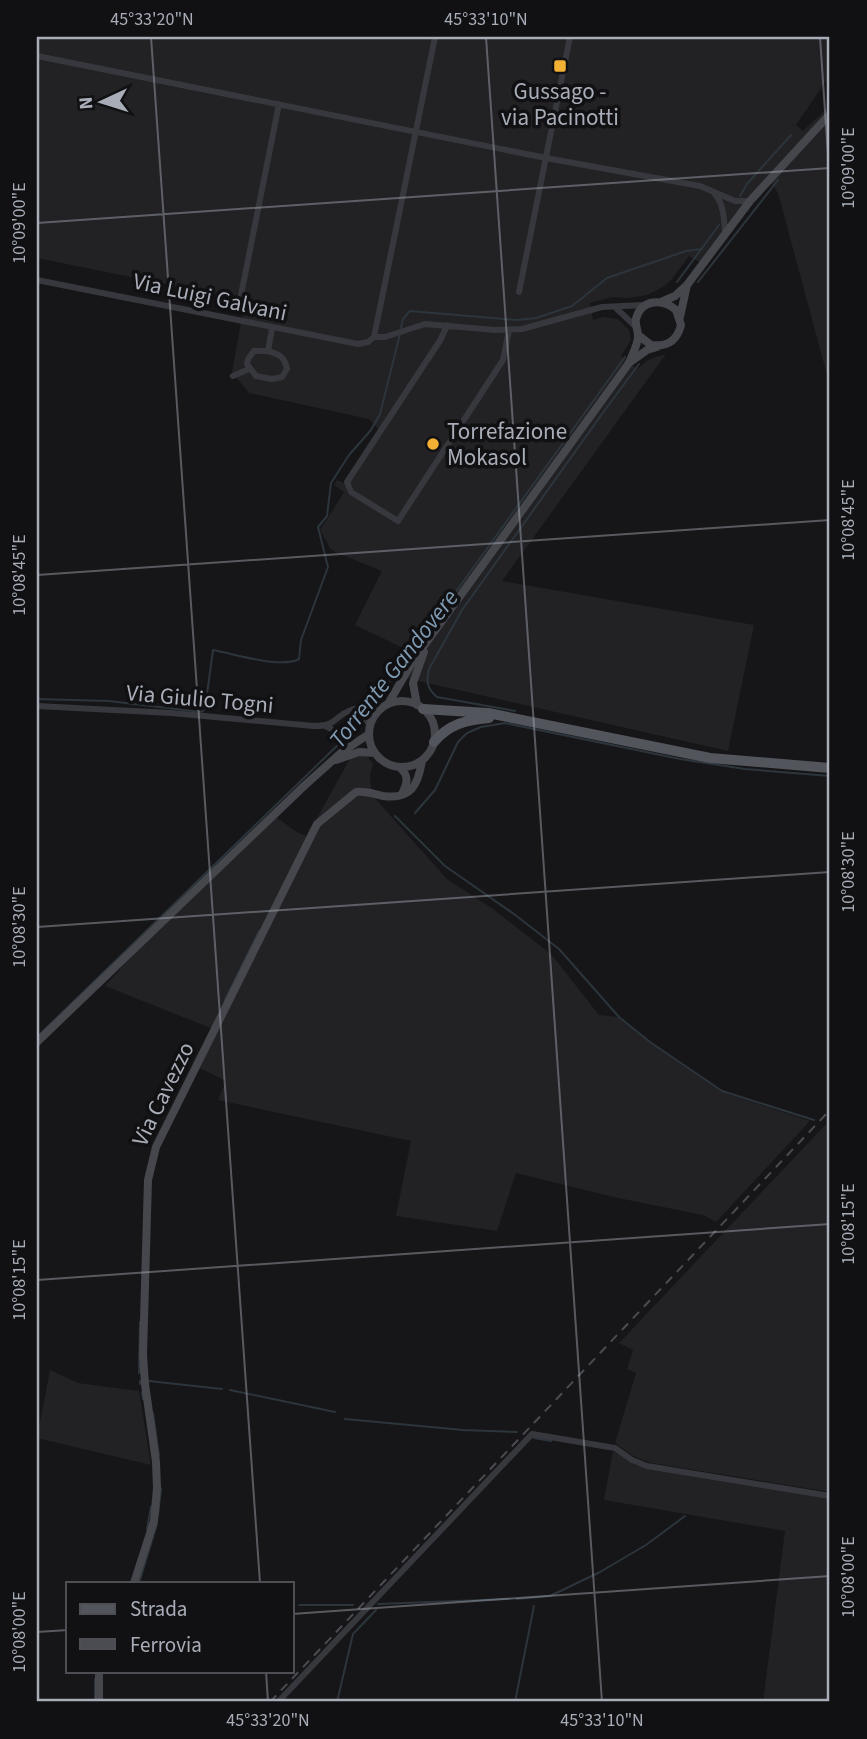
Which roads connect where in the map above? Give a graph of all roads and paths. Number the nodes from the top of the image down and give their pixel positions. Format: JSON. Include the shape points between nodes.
{"nodes":[{"id":1,"x":435,"y":37,"type":"edge"},
{"id":2,"x":570,"y":37,"type":"edge"},
{"id":3,"x":37,"y":56,"type":"edge"},
{"id":4,"x":279,"y":104,"type":"junction"},
{"id":5,"x":830,"y":114,"type":"edge"},
{"id":6,"x":415,"y":132,"type":"junction"},
{"id":7,"x":546,"y":158,"type":"junction"},
{"id":8,"x":712,"y":190,"type":"junction"},
{"id":9,"x":750,"y":201,"type":"junction"},
{"id":10,"x":725,"y":232,"type":"junction"},
{"id":11,"x":37,"y":279,"type":"edge"},
{"id":12,"x":687,"y":285,"type":"junction"},
{"id":13,"x":519,"y":292,"type":"dead end"},
{"id":14,"x":241,"y":295,"type":"dead end"},
{"id":15,"x":663,"y":302,"type":"junction"},
{"id":16,"x":646,"y":304,"type":"junction"},
{"id":17,"x":616,"y":308,"type":"junction"},
{"id":18,"x":680,"y":317,"type":"junction"},
{"id":19,"x":447,"y":325,"type":"junction"},
{"id":20,"x":272,"y":328,"type":"junction"},
{"id":21,"x":509,"y":330,"type":"junction"},
{"id":22,"x":637,"y":331,"type":"junction"},
{"id":23,"x":374,"y":337,"type":"junction"},
{"id":24,"x":659,"y":346,"type":"junction"},
{"id":25,"x":268,"y":351,"type":"junction"},
{"id":26,"x":629,"y":363,"type":"junction"},
{"id":27,"x":249,"y":369,"type":"junction"},
{"id":28,"x":233,"y":376,"type":"dead end"},
{"id":29,"x":427,"y":642,"type":"junction"},
{"id":30,"x":37,"y":706,"type":"edge"},
{"id":31,"x":382,"y":707,"type":"junction"},
{"id":32,"x":420,"y":707,"type":"junction"},
{"id":33,"x":355,"y":709,"type":"junction"},
{"id":34,"x":507,"y":718,"type":"junction"},
{"id":35,"x":325,"y":726,"type":"junction"},
{"id":36,"x":369,"y":727,"type":"junction"},
{"id":37,"x":348,"y":737,"type":"dead end"},
{"id":38,"x":434,"y":742,"type":"junction"},
{"id":39,"x":375,"y":753,"type":"junction"},
{"id":40,"x":422,"y":761,"type":"junction"},
{"id":41,"x":330,"y":764,"type":"junction"},
{"id":42,"x":398,"y":766,"type":"junction"},
{"id":43,"x":830,"y":768,"type":"edge"},
{"id":44,"x":402,"y":794,"type":"junction"},
{"id":45,"x":37,"y":1042,"type":"edge"},
{"id":46,"x":830,"y":1496,"type":"edge"},
{"id":47,"x":134,"y":1582,"type":"edge"},
{"id":48,"x":99,"y":1672,"type":"edge"},
{"id":49,"x":99,"y":1702,"type":"edge"},
{"id":50,"x":278,"y":1702,"type":"edge"}],
"edges":[{"from":1,"to":6,"type":"street"},
{"from":2,"to":7,"type":"street"},
{"from":3,"to":4,"type":"street"},
{"from":4,"to":6,"type":"street"},
{"from":4,"to":14,"type":"street"},
{"from":5,"to":9,"type":"main road"},
{"from":6,"to":7,"type":"street"},
{"from":6,"to":23,"type":"street"},
{"from":7,"to":8,"type":"street"},
{"from":7,"to":13,"type":"street"},
{"from":8,"to":9,"type":"street","via":[[735,201]]},
{"from":8,"to":10,"type":"street","via":[[724,213]]},
{"from":9,"to":10,"type":"main road"},
{"from":10,"to":12,"type":"main road"},
{"from":11,"to":20,"type":"street","name":"Via Luigi Galvani"},
{"from":12,"to":15,"type":"main road"},
{"from":12,"to":18,"type":"main road"},
{"from":15,"to":16,"type":"main road"},
{"from":15,"to":18,"type":"main road"},
{"from":16,"to":17,"type":"street","name":"Via Luigi Galvani"},
{"from":16,"to":22,"type":"main road","via":[[636,318]]},
{"from":17,"to":21,"type":"street","name":"Via Luigi Galvani","via":[[602,307]]},
{"from":17,"to":22,"type":"street"},
{"from":18,"to":24,"type":"main road","via":[[674,340]]},
{"from":19,"to":21,"type":"street","name":"Via Luigi Galvani"},
{"from":19,"to":21,"type":"street","via":[[347,482],[351,492],[398,521],[503,360]]},
{"from":19,"to":23,"type":"street","name":"Via Luigi Galvani","via":[[425,324]]},
{"from":20,"to":23,"type":"street","name":"Via Luigi Galvani","via":[[358,344]]},
{"from":20,"to":25,"type":"street"},
{"from":22,"to":24,"type":"main road","via":[[651,345]]},
{"from":22,"to":26,"type":"main road"},
{"from":24,"to":26,"type":"main road"},
{"from":25,"to":27,"type":"street","via":[[254,351]]},
{"from":25,"to":27,"type":"street","via":[[284,359],[282,377],[256,376]]},
{"from":26,"to":29,"type":"main road"},
{"from":27,"to":28,"type":"street"},
{"from":29,"to":31,"type":"main road"},
{"from":29,"to":32,"type":"main road","via":[[413,683]]},
{"from":30,"to":35,"type":"street","name":"Via Giulio Togni"},
{"from":31,"to":32,"type":"main road","via":[[401,701]]},
{"from":31,"to":33,"type":"street"},
{"from":31,"to":36,"type":"main road"},
{"from":32,"to":34,"type":"main road"},
{"from":32,"to":38,"type":"main road","via":[[434,726]]},
{"from":33,"to":35,"type":"street"},
{"from":33,"to":36,"type":"street"},
{"from":34,"to":38,"type":"main road","via":[[454,724]]},
{"from":34,"to":43,"type":"main road","via":[[710,758]]},
{"from":35,"to":37,"type":"street","name":"Via Giulio Togni"},
{"from":36,"to":39,"type":"main road"},
{"from":36,"to":41,"type":"main road"},
{"from":38,"to":40,"type":"main road"},
{"from":39,"to":41,"type":"main road","via":[[359,752]]},
{"from":39,"to":42,"type":"main road"},
{"from":40,"to":42,"type":"main road"},
{"from":40,"to":44,"type":"main road","via":[[417,785]]},
{"from":41,"to":45,"type":"main road"},
{"from":42,"to":44,"type":"main road","via":[[407,779]]},
{"from":44,"to":47,"type":"main road","name":"Via Cavezzo","via":[[356,792],[317,824],[156,1147],[148,1180],[143,1355],[157,1488],[154,1521]]},
{"from":46,"to":50,"type":"street","via":[[647,1465],[615,1448],[532,1434]]},
{"from":48,"to":49,"type":"main road"}]}
